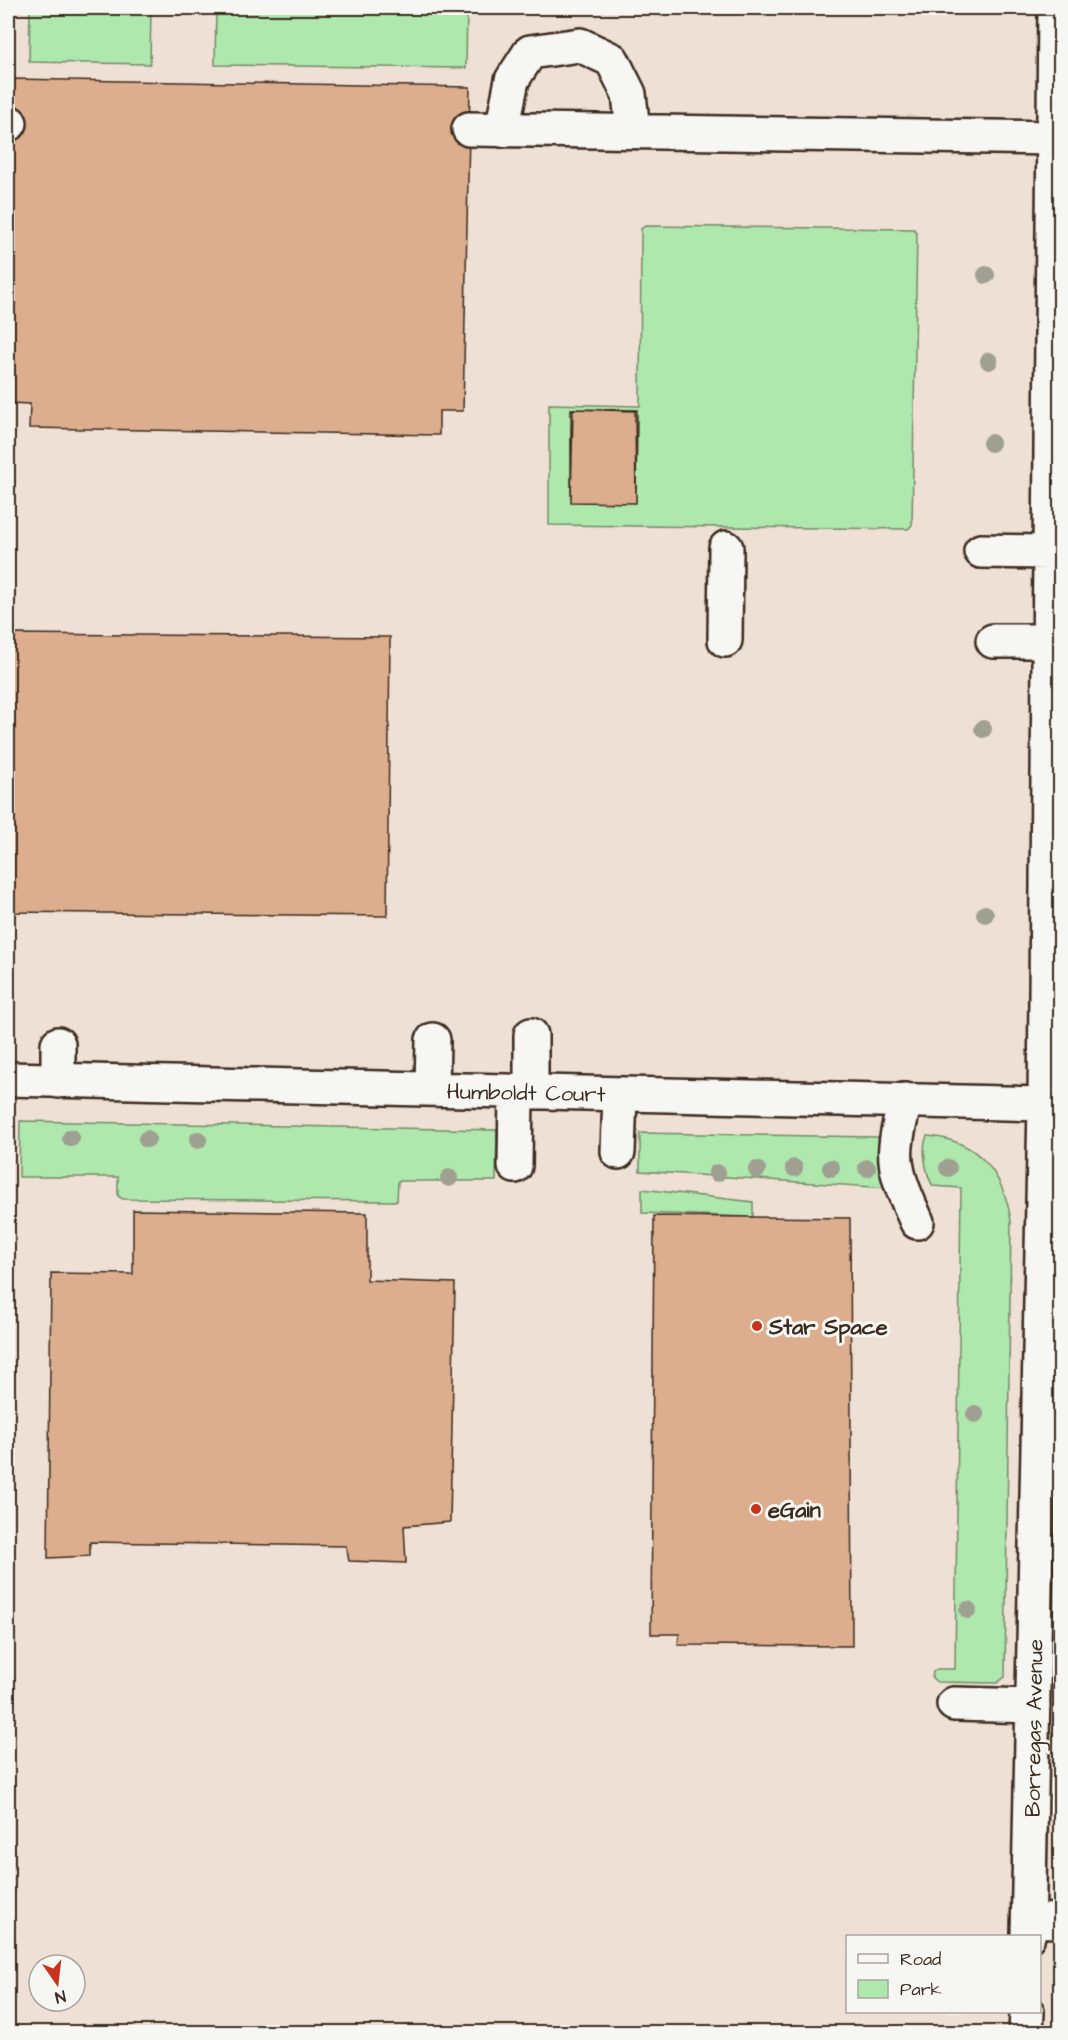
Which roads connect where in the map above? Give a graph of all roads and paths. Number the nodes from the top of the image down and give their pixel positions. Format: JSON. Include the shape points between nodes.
{"nodes":[{"id":1,"x":1055,"y":8,"type":"edge"},
{"id":2,"x":469,"y":129,"type":"dead end"},
{"id":3,"x":502,"y":130,"type":"junction"},
{"id":4,"x":633,"y":131,"type":"junction"},
{"id":5,"x":1054,"y":138,"type":"junction"},
{"id":6,"x":1056,"y":470,"type":"edge"},
{"id":7,"x":726,"y":548,"type":"dead end"},
{"id":8,"x":981,"y":551,"type":"dead end"},
{"id":9,"x":1050,"y":552,"type":"junction"},
{"id":10,"x":725,"y":640,"type":"dead end"},
{"id":11,"x":993,"y":641,"type":"dead end"},
{"id":12,"x":1049,"y":641,"type":"junction"},
{"id":13,"x":1053,"y":938,"type":"edge"},
{"id":14,"x":531,"y":1035,"type":"dead end"},
{"id":15,"x":433,"y":1040,"type":"dead end"},
{"id":16,"x":58,"y":1044,"type":"dead end"},
{"id":17,"x":8,"y":1079,"type":"edge"},
{"id":18,"x":58,"y":1081,"type":"junction"},
{"id":19,"x":432,"y":1089,"type":"junction"},
{"id":20,"x":524,"y":1092,"type":"junction"},
{"id":21,"x":620,"y":1094,"type":"junction"},
{"id":22,"x":905,"y":1100,"type":"junction"},
{"id":23,"x":1045,"y":1104,"type":"junction"},
{"id":24,"x":618,"y":1152,"type":"dead end"},
{"id":25,"x":515,"y":1166,"type":"dead end"},
{"id":26,"x":917,"y":1222,"type":"dead end"},
{"id":27,"x":954,"y":1704,"type":"dead end"},
{"id":28,"x":1033,"y":1706,"type":"junction"},
{"id":29,"x":1039,"y":1926,"type":"edge"},
{"id":30,"x":1027,"y":2013,"type":"edge"},
{"id":31,"x":1026,"y":2032,"type":"edge"}],
"edges":[{"from":1,"to":5,"type":"street","name":"Borregas Avenue"},
{"from":2,"to":3,"type":"street"},
{"from":3,"to":4,"type":"street"},
{"from":3,"to":4,"type":"street","via":[[512,80],[530,52],[580,45],[612,60],[629,94]]},
{"from":4,"to":5,"type":"street"},
{"from":5,"to":6,"type":"street","name":"Borregas Avenue"},
{"from":6,"to":9,"type":"street","name":"Borregas Avenue"},
{"from":7,"to":10,"type":"street"},
{"from":8,"to":9,"type":"street"},
{"from":9,"to":12,"type":"street","name":"Borregas Avenue"},
{"from":11,"to":12,"type":"street"},
{"from":12,"to":13,"type":"street","name":"Borregas Avenue"},
{"from":13,"to":23,"type":"street","name":"Borregas Avenue"},
{"from":14,"to":20,"type":"street"},
{"from":15,"to":19,"type":"street"},
{"from":16,"to":18,"type":"street"},
{"from":17,"to":18,"type":"street","name":"Humboldt Court"},
{"from":18,"to":19,"type":"street","name":"Humboldt Court"},
{"from":19,"to":20,"type":"street","name":"Humboldt Court"},
{"from":20,"to":21,"type":"street","name":"Humboldt Court"},
{"from":20,"to":25,"type":"street"},
{"from":21,"to":22,"type":"street","name":"Humboldt Court"},
{"from":21,"to":24,"type":"street"},
{"from":22,"to":23,"type":"street","name":"Humboldt Court"},
{"from":22,"to":26,"type":"street","via":[[895,1148],[904,1194]]},
{"from":23,"to":28,"type":"street","name":"Borregas Avenue"},
{"from":27,"to":28,"type":"street"},
{"from":28,"to":29,"type":"street","name":"Borregas Avenue"},
{"from":30,"to":31,"type":"street"}]}
